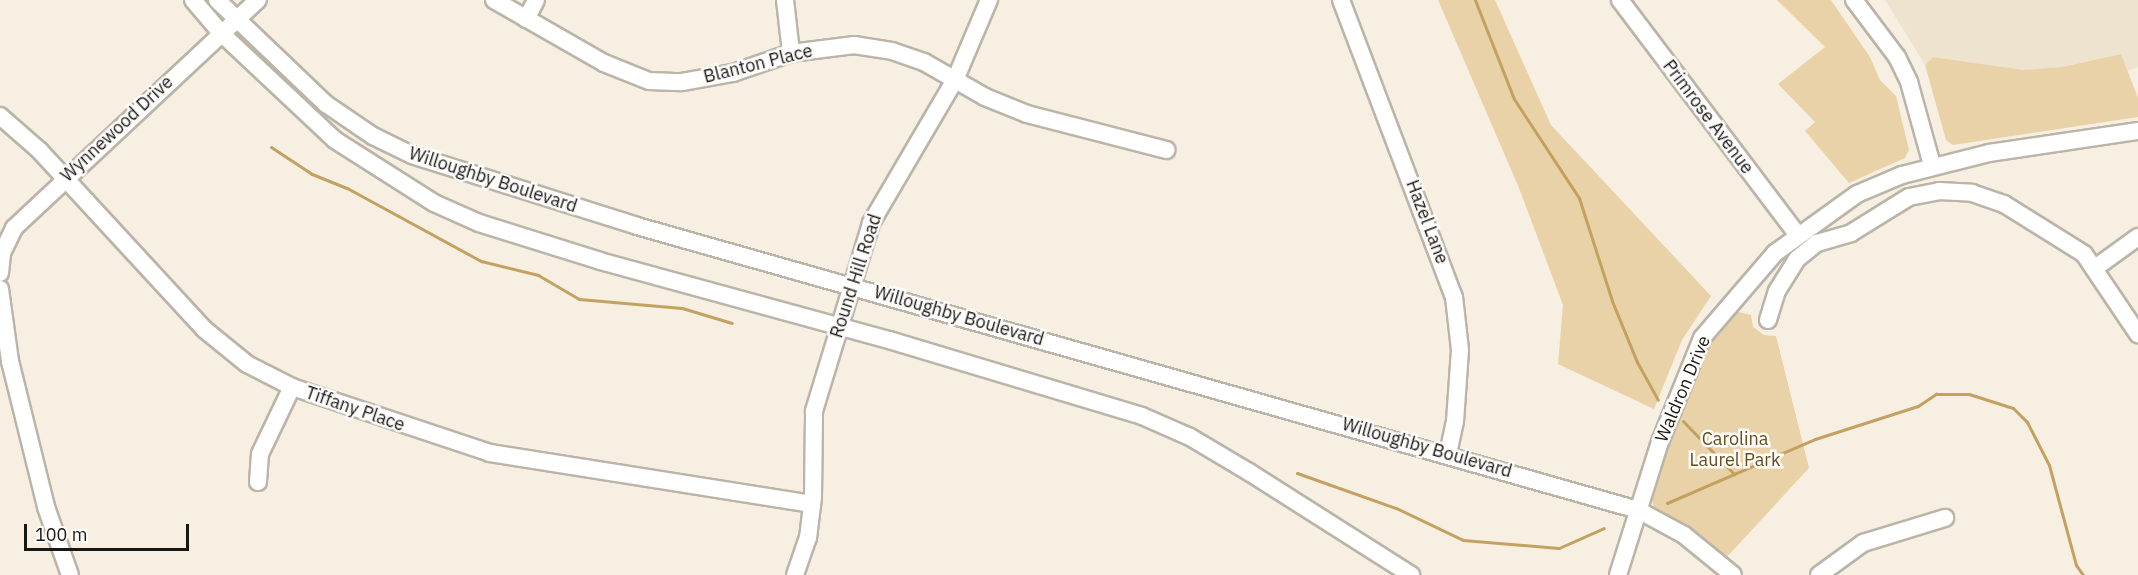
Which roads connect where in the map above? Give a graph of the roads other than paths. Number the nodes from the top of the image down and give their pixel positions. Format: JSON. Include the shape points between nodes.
{"nodes":[{"id":1,"x":193,"y":0,"type":"edge"},
{"id":2,"x":217,"y":0,"type":"edge"},
{"id":3,"x":258,"y":0,"type":"edge"},
{"id":4,"x":494,"y":0,"type":"edge"},
{"id":5,"x":536,"y":0,"type":"edge"},
{"id":6,"x":785,"y":0,"type":"edge"},
{"id":7,"x":989,"y":0,"type":"edge"},
{"id":8,"x":1341,"y":0,"type":"edge"},
{"id":9,"x":1620,"y":0,"type":"edge"},
{"id":10,"x":1854,"y":0,"type":"edge"},
{"id":11,"x":526,"y":19,"type":"junction"},
{"id":12,"x":236,"y":20,"type":"junction"},
{"id":13,"x":221,"y":33,"type":"junction"},
{"id":14,"x":791,"y":53,"type":"junction"},
{"id":15,"x":955,"y":80,"type":"junction"},
{"id":16,"x":0,"y":116,"type":"edge"},
{"id":17,"x":2138,"y":131,"type":"edge"},
{"id":18,"x":1166,"y":150,"type":"dead end"},
{"id":19,"x":1932,"y":165,"type":"junction"},
{"id":20,"x":64,"y":177,"type":"junction"},
{"id":21,"x":1797,"y":234,"type":"junction"},
{"id":22,"x":2138,"y":237,"type":"edge"},
{"id":23,"x":2095,"y":267,"type":"junction"},
{"id":24,"x":0,"y":273,"type":"edge"},
{"id":25,"x":852,"y":285,"type":"junction"},
{"id":26,"x":0,"y":289,"type":"edge"},
{"id":27,"x":1768,"y":320,"type":"dead end"},
{"id":28,"x":838,"y":327,"type":"junction"},
{"id":29,"x":2138,"y":334,"type":"edge"},
{"id":30,"x":5,"y":362,"type":"edge"},
{"id":31,"x":292,"y":387,"type":"junction"},
{"id":32,"x":1448,"y":453,"type":"junction"},
{"id":33,"x":258,"y":482,"type":"dead end"},
{"id":34,"x":812,"y":504,"type":"junction"},
{"id":35,"x":1638,"y":510,"type":"junction"},
{"id":36,"x":1945,"y":518,"type":"dead end"},
{"id":37,"x":70,"y":575,"type":"edge"},
{"id":38,"x":795,"y":575,"type":"edge"},
{"id":39,"x":1411,"y":575,"type":"edge"},
{"id":40,"x":1618,"y":575,"type":"edge"},
{"id":41,"x":1733,"y":575,"type":"edge"},
{"id":42,"x":1819,"y":575,"type":"edge"}],
"edges":[{"from":1,"to":13,"type":"street","name":"Willoughby Boulevard"},
{"from":2,"to":12,"type":"street","name":"Willoughby Boulevard"},
{"from":3,"to":12,"type":"street","name":"Wynnewood Drive"},
{"from":4,"to":11,"type":"street","name":"Blanton Place"},
{"from":5,"to":11,"type":"street"},
{"from":6,"to":14,"type":"street"},
{"from":7,"to":15,"type":"street","name":"Round Hill Road"},
{"from":8,"to":32,"type":"street","name":"Hazel Lane","via":[[1454,297],[1460,350],[1455,421]]},
{"from":9,"to":21,"type":"street","name":"Primrose Avenue"},
{"from":10,"to":19,"type":"street","via":[[1897,57],[1909,82]]},
{"from":11,"to":14,"type":"street","name":"Blanton Place","via":[[604,63],[650,81],[682,82],[733,73]]},
{"from":12,"to":13,"type":"street","name":"Wynnewood Drive"},
{"from":12,"to":25,"type":"street","name":"Willoughby Boulevard","via":[[326,104],[373,136],[412,155],[501,186]]},
{"from":13,"to":20,"type":"street","name":"Wynnewood Drive"},
{"from":13,"to":28,"type":"street","name":"Willoughby Boulevard","via":[[335,140],[434,203],[479,223],[600,261]]},
{"from":14,"to":15,"type":"street","name":"Blanton Place","via":[[854,45],[892,51],[924,62]]},
{"from":15,"to":18,"type":"street","name":"Blanton Place","via":[[1027,114]]},
{"from":15,"to":25,"type":"street","name":"Round Hill Road","via":[[887,190],[871,223]]},
{"from":16,"to":20,"type":"street","name":"Tiffany Place"},
{"from":17,"to":19,"type":"street","name":"Waldron Drive"},
{"from":19,"to":21,"type":"street","name":"Waldron Drive","via":[[1857,194]]},
{"from":20,"to":24,"type":"street","name":"Wynnewood Drive","via":[[14,228],[2,253]]},
{"from":20,"to":31,"type":"street","name":"Tiffany Place","via":[[204,329],[247,364]]},
{"from":21,"to":35,"type":"street","name":"Waldron Drive","via":[[1737,292],[1702,338],[1663,433]]},
{"from":22,"to":23,"type":"street"},
{"from":23,"to":27,"type":"street","via":[[2066,242],[2004,204],[1972,193],[1939,191],[1909,196],[1851,233],[1817,243],[1797,259],[1778,291]]},
{"from":23,"to":29,"type":"street"},
{"from":25,"to":28,"type":"street","name":"Round Hill Road"},
{"from":25,"to":32,"type":"street","name":"Willoughby Boulevard"},
{"from":26,"to":30,"type":"street"},
{"from":28,"to":34,"type":"street","name":"Round Hill Road","via":[[814,411]]},
{"from":28,"to":39,"type":"street","name":"Willoughby Boulevard","via":[[1142,416],[1227,459]]},
{"from":30,"to":37,"type":"street","via":[[46,507]]},
{"from":31,"to":33,"type":"street","via":[[260,454]]},
{"from":31,"to":34,"type":"street","name":"Tiffany Place","via":[[490,453]]},
{"from":32,"to":35,"type":"street","name":"Willoughby Boulevard"},
{"from":34,"to":38,"type":"street","name":"Round Hill Road","via":[[808,538]]},
{"from":35,"to":40,"type":"street","name":"Waldron Drive"},
{"from":35,"to":41,"type":"street","name":"Willoughby Boulevard","via":[[1684,535]]},
{"from":36,"to":42,"type":"street","via":[[1863,543]]}]}
